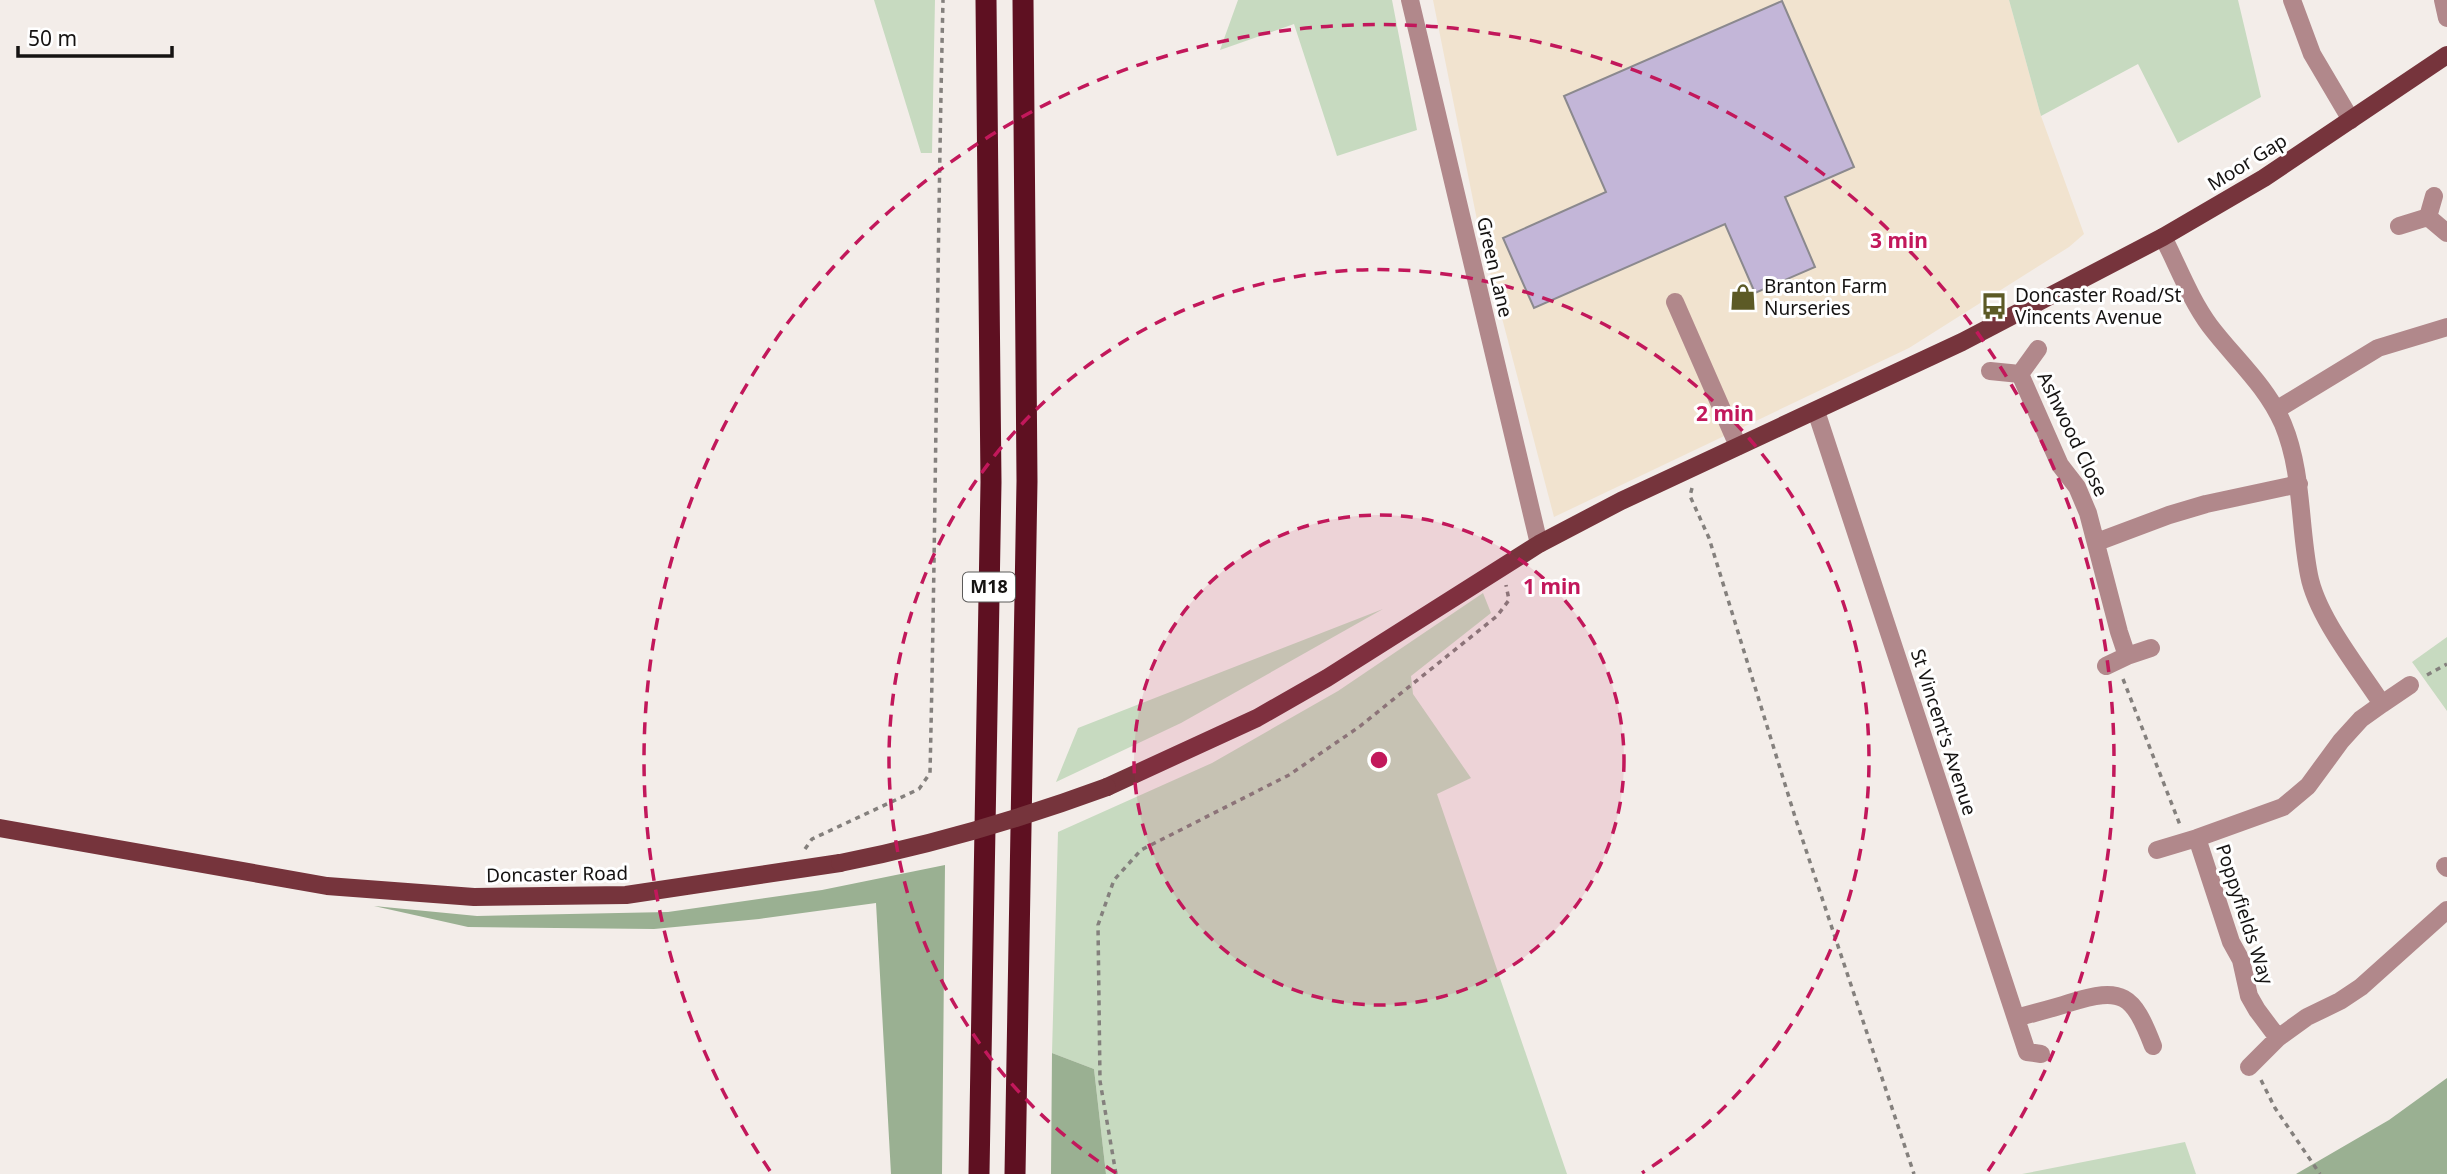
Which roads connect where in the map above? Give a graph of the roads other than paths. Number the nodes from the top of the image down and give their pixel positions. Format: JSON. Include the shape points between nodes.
{"nodes":[{"id":1,"x":986,"y":0,"type":"edge"},
{"id":2,"x":1023,"y":0,"type":"edge"},
{"id":3,"x":1410,"y":0,"type":"edge"},
{"id":4,"x":2292,"y":0,"type":"edge"},
{"id":5,"x":2443,"y":0,"type":"edge"},
{"id":6,"x":2447,"y":18,"type":"edge"},
{"id":7,"x":2447,"y":55,"type":"edge"},
{"id":8,"x":2351,"y":120,"type":"junction"},
{"id":9,"x":2434,"y":196,"type":"dead end"},
{"id":10,"x":2428,"y":217,"type":"junction"},
{"id":11,"x":2399,"y":226,"type":"dead end"},
{"id":12,"x":2447,"y":233,"type":"edge"},
{"id":13,"x":2163,"y":237,"type":"junction"},
{"id":14,"x":1675,"y":302,"type":"dead end"},
{"id":15,"x":2447,"y":327,"type":"edge"},
{"id":16,"x":2038,"y":349,"type":"dead end"},
{"id":17,"x":1990,"y":371,"type":"dead end"},
{"id":18,"x":2020,"y":374,"type":"junction"},
{"id":19,"x":2276,"y":410,"type":"junction"},
{"id":20,"x":1816,"y":411,"type":"junction"},
{"id":21,"x":1738,"y":446,"type":"junction"},
{"id":22,"x":2299,"y":484,"type":"junction"},
{"id":23,"x":2097,"y":542,"type":"junction"},
{"id":24,"x":1539,"y":544,"type":"junction"},
{"id":25,"x":2151,"y":648,"type":"dead end"},
{"id":26,"x":2410,"y":685,"type":"road end"},
{"id":27,"x":2382,"y":704,"type":"junction"},
{"id":28,"x":0,"y":828,"type":"edge"},
{"id":29,"x":2192,"y":840,"type":"junction"},
{"id":30,"x":2157,"y":850,"type":"dead end"},
{"id":31,"x":2447,"y":910,"type":"edge"},
{"id":32,"x":2016,"y":1018,"type":"junction"},
{"id":33,"x":2278,"y":1038,"type":"junction"},
{"id":34,"x":2153,"y":1046,"type":"dead end"},
{"id":35,"x":2028,"y":1056,"type":"dead end"},
{"id":36,"x":2251,"y":1065,"type":"road end"},
{"id":37,"x":979,"y":1174,"type":"edge"},
{"id":38,"x":1015,"y":1174,"type":"edge"}],
"edges":[{"from":1,"to":37,"type":"highway","number":"M18","via":[[991,482]]},
{"from":2,"to":38,"type":"highway","number":"M18","via":[[1027,481]]},
{"from":3,"to":24,"type":"street","name":"Green Lane"},
{"from":4,"to":8,"type":"street","via":[[2312,54]]},
{"from":5,"to":6,"type":"street"},
{"from":7,"to":8,"type":"main road","name":"Moor Gap"},
{"from":8,"to":13,"type":"main road","name":"Moor Gap"},
{"from":9,"to":10,"type":"street"},
{"from":10,"to":11,"type":"street"},
{"from":10,"to":12,"type":"street"},
{"from":13,"to":19,"type":"street","via":[[2210,327],[2262,386]]},
{"from":13,"to":20,"type":"main road","name":"Moor Gap","via":[[1962,342]]},
{"from":14,"to":21,"type":"street"},
{"from":15,"to":19,"type":"street","via":[[2378,348]]},
{"from":16,"to":18,"type":"street","name":"Ashwood Close"},
{"from":17,"to":18,"type":"street"},
{"from":18,"to":23,"type":"street","name":"Ashwood Close","via":[[2060,465],[2084,501]]},
{"from":19,"to":22,"type":"street"},
{"from":20,"to":21,"type":"main road","name":"Moor Gap"},
{"from":20,"to":32,"type":"street","name":"St Vincent's Avenue"},
{"from":21,"to":24,"type":"main road","name":"Moor Gap"},
{"from":22,"to":23,"type":"street","via":[[2169,514]]},
{"from":22,"to":27,"type":"street","via":[[2315,595]]},
{"from":23,"to":25,"type":"street","name":"Ashwood Close","via":[[2119,632],[2116,661]]},
{"from":24,"to":28,"type":"main road","name":"Doncaster Road","bridge":true,"via":[[1258,718],[1107,787],[974,832],[840,863],[626,895],[474,897],[327,886]]},
{"from":26,"to":27,"type":"street","name":"Poppyfields Way"},
{"from":27,"to":29,"type":"street","name":"Poppyfields Way","via":[[2361,719],[2308,786],[2283,807]]},
{"from":29,"to":30,"type":"street"},
{"from":29,"to":33,"type":"street","name":"Poppyfields Way","via":[[2241,960],[2249,996]]},
{"from":31,"to":33,"type":"street","via":[[2361,988]]},
{"from":32,"to":34,"type":"street","via":[[2093,995],[2119,995],[2143,1020]]},
{"from":32,"to":35,"type":"street","name":"St Vincent's Avenue"},
{"from":33,"to":36,"type":"street"}]}
